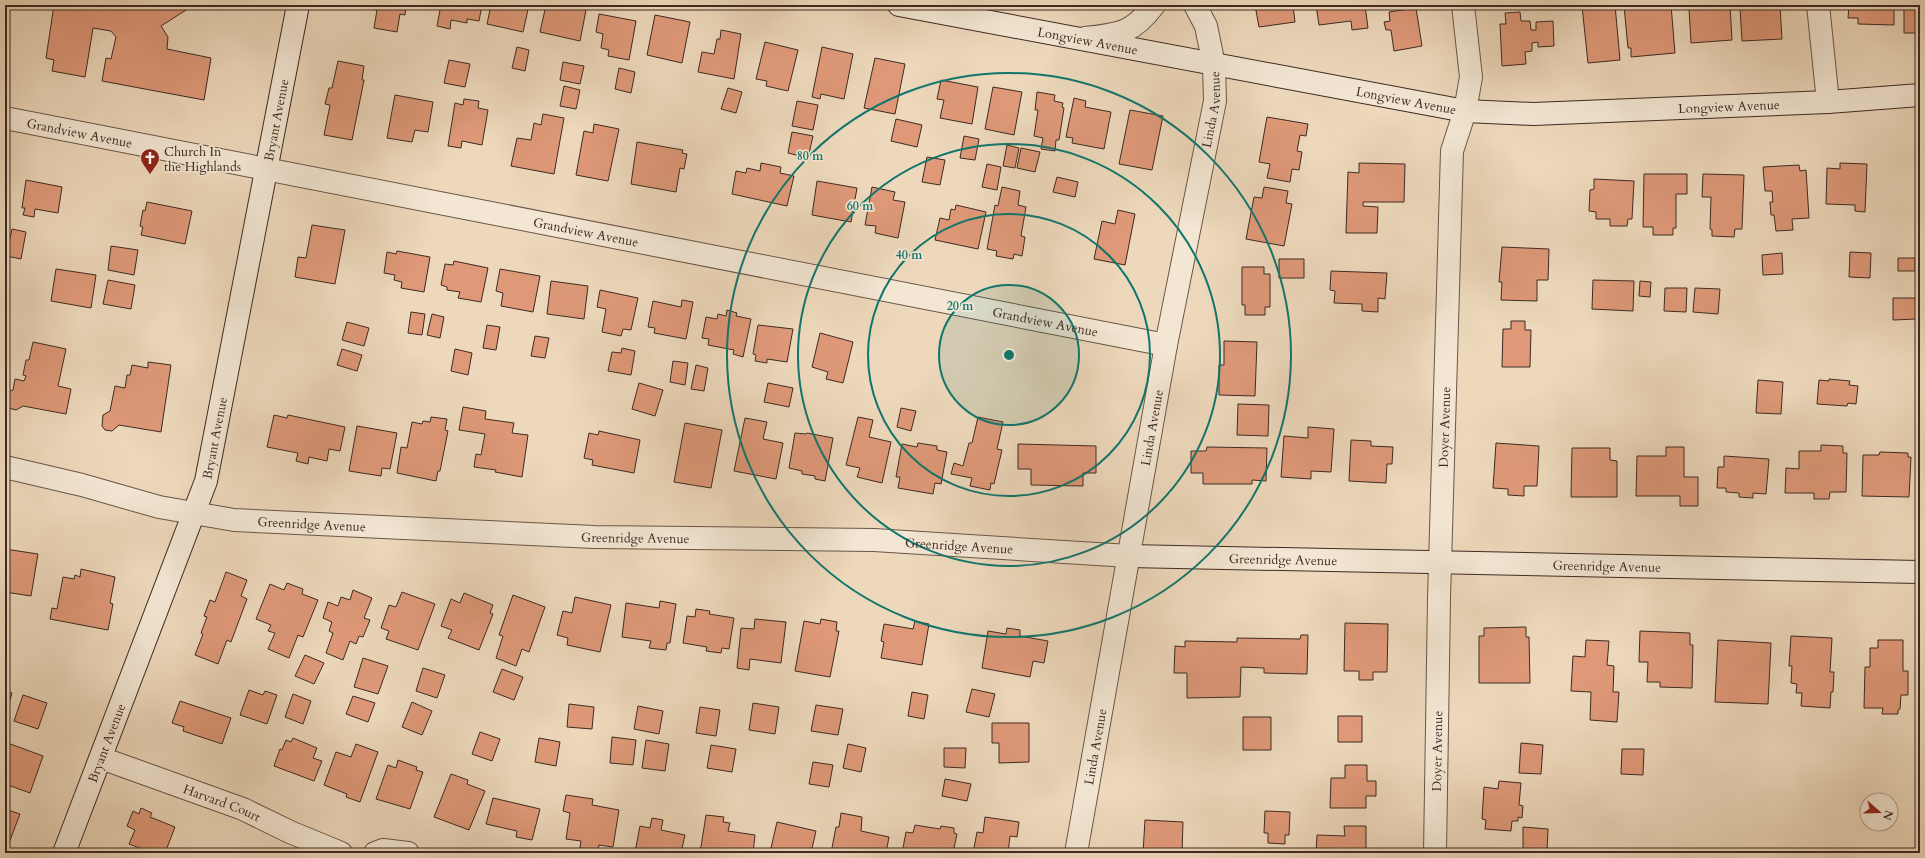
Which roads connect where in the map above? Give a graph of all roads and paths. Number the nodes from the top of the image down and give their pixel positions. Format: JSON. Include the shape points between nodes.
{"nodes":[{"id":1,"x":298,"y":5,"type":"edge"},
{"id":2,"x":899,"y":5,"type":"edge"},
{"id":3,"x":1154,"y":5,"type":"edge"},
{"id":4,"x":1195,"y":5,"type":"edge"},
{"id":5,"x":1463,"y":5,"type":"edge"},
{"id":6,"x":1818,"y":5,"type":"edge"},
{"id":7,"x":1078,"y":39,"type":"junction"},
{"id":8,"x":1214,"y":64,"type":"junction"},
{"id":9,"x":1920,"y":95,"type":"edge"},
{"id":10,"x":1828,"y":102,"type":"junction"},
{"id":11,"x":1465,"y":111,"type":"junction"},
{"id":12,"x":5,"y":118,"type":"edge"},
{"id":13,"x":266,"y":169,"type":"junction"},
{"id":14,"x":1166,"y":345,"type":"junction"},
{"id":15,"x":5,"y":468,"type":"edge"},
{"id":16,"x":193,"y":514,"type":"junction"},
{"id":17,"x":1129,"y":556,"type":"junction"},
{"id":18,"x":1441,"y":563,"type":"junction"},
{"id":19,"x":1920,"y":572,"type":"edge"},
{"id":20,"x":101,"y":758,"type":"junction"},
{"id":21,"x":64,"y":853,"type":"edge"},
{"id":22,"x":341,"y":853,"type":"edge"},
{"id":23,"x":375,"y":853,"type":"edge"},
{"id":24,"x":408,"y":853,"type":"edge"},
{"id":25,"x":1076,"y":853,"type":"edge"},
{"id":26,"x":1435,"y":853,"type":"edge"}],
"edges":[{"from":1,"to":13,"type":"street","name":"Bryant Avenue"},
{"from":2,"to":7,"type":"street","name":"Longview Avenue"},
{"from":3,"to":7,"type":"street","via":[[1142,19],[1122,33]]},
{"from":4,"to":8,"type":"street","name":"Linda Avenue","via":[[1206,26]]},
{"from":5,"to":11,"type":"street","name":"Doyer Avenue","via":[[1471,77]]},
{"from":6,"to":10,"type":"street"},
{"from":7,"to":8,"type":"street","name":"Longview Avenue"},
{"from":8,"to":11,"type":"street","name":"Longview Avenue"},
{"from":8,"to":14,"type":"street","name":"Linda Avenue","via":[[1215,101]]},
{"from":9,"to":10,"type":"street","name":"Longview Avenue"},
{"from":10,"to":11,"type":"street","name":"Longview Avenue","via":[[1533,114]]},
{"from":11,"to":18,"type":"street","name":"Doyer Avenue","via":[[1452,151]]},
{"from":12,"to":13,"type":"street","name":"Grandview Avenue"},
{"from":13,"to":14,"type":"street","name":"Grandview Avenue"},
{"from":13,"to":16,"type":"street","name":"Bryant Avenue","via":[[206,481]]},
{"from":14,"to":17,"type":"street","name":"Linda Avenue"},
{"from":15,"to":16,"type":"street","name":"Greenridge Avenue"},
{"from":16,"to":17,"type":"street","name":"Greenridge Avenue","via":[[234,520],[367,527],[594,537],[874,540]]},
{"from":16,"to":20,"type":"street","name":"Bryant Avenue"},
{"from":17,"to":18,"type":"street","name":"Greenridge Avenue"},
{"from":17,"to":25,"type":"street","name":"Linda Avenue"},
{"from":18,"to":19,"type":"street","name":"Greenridge Avenue"},
{"from":18,"to":26,"type":"street","name":"Doyer Avenue"},
{"from":20,"to":21,"type":"street","name":"Bryant Avenue"},
{"from":20,"to":22,"type":"street","name":"Harvard Court","via":[[243,809]]},
{"from":23,"to":24,"type":"street","via":[[383,850]]}]}
